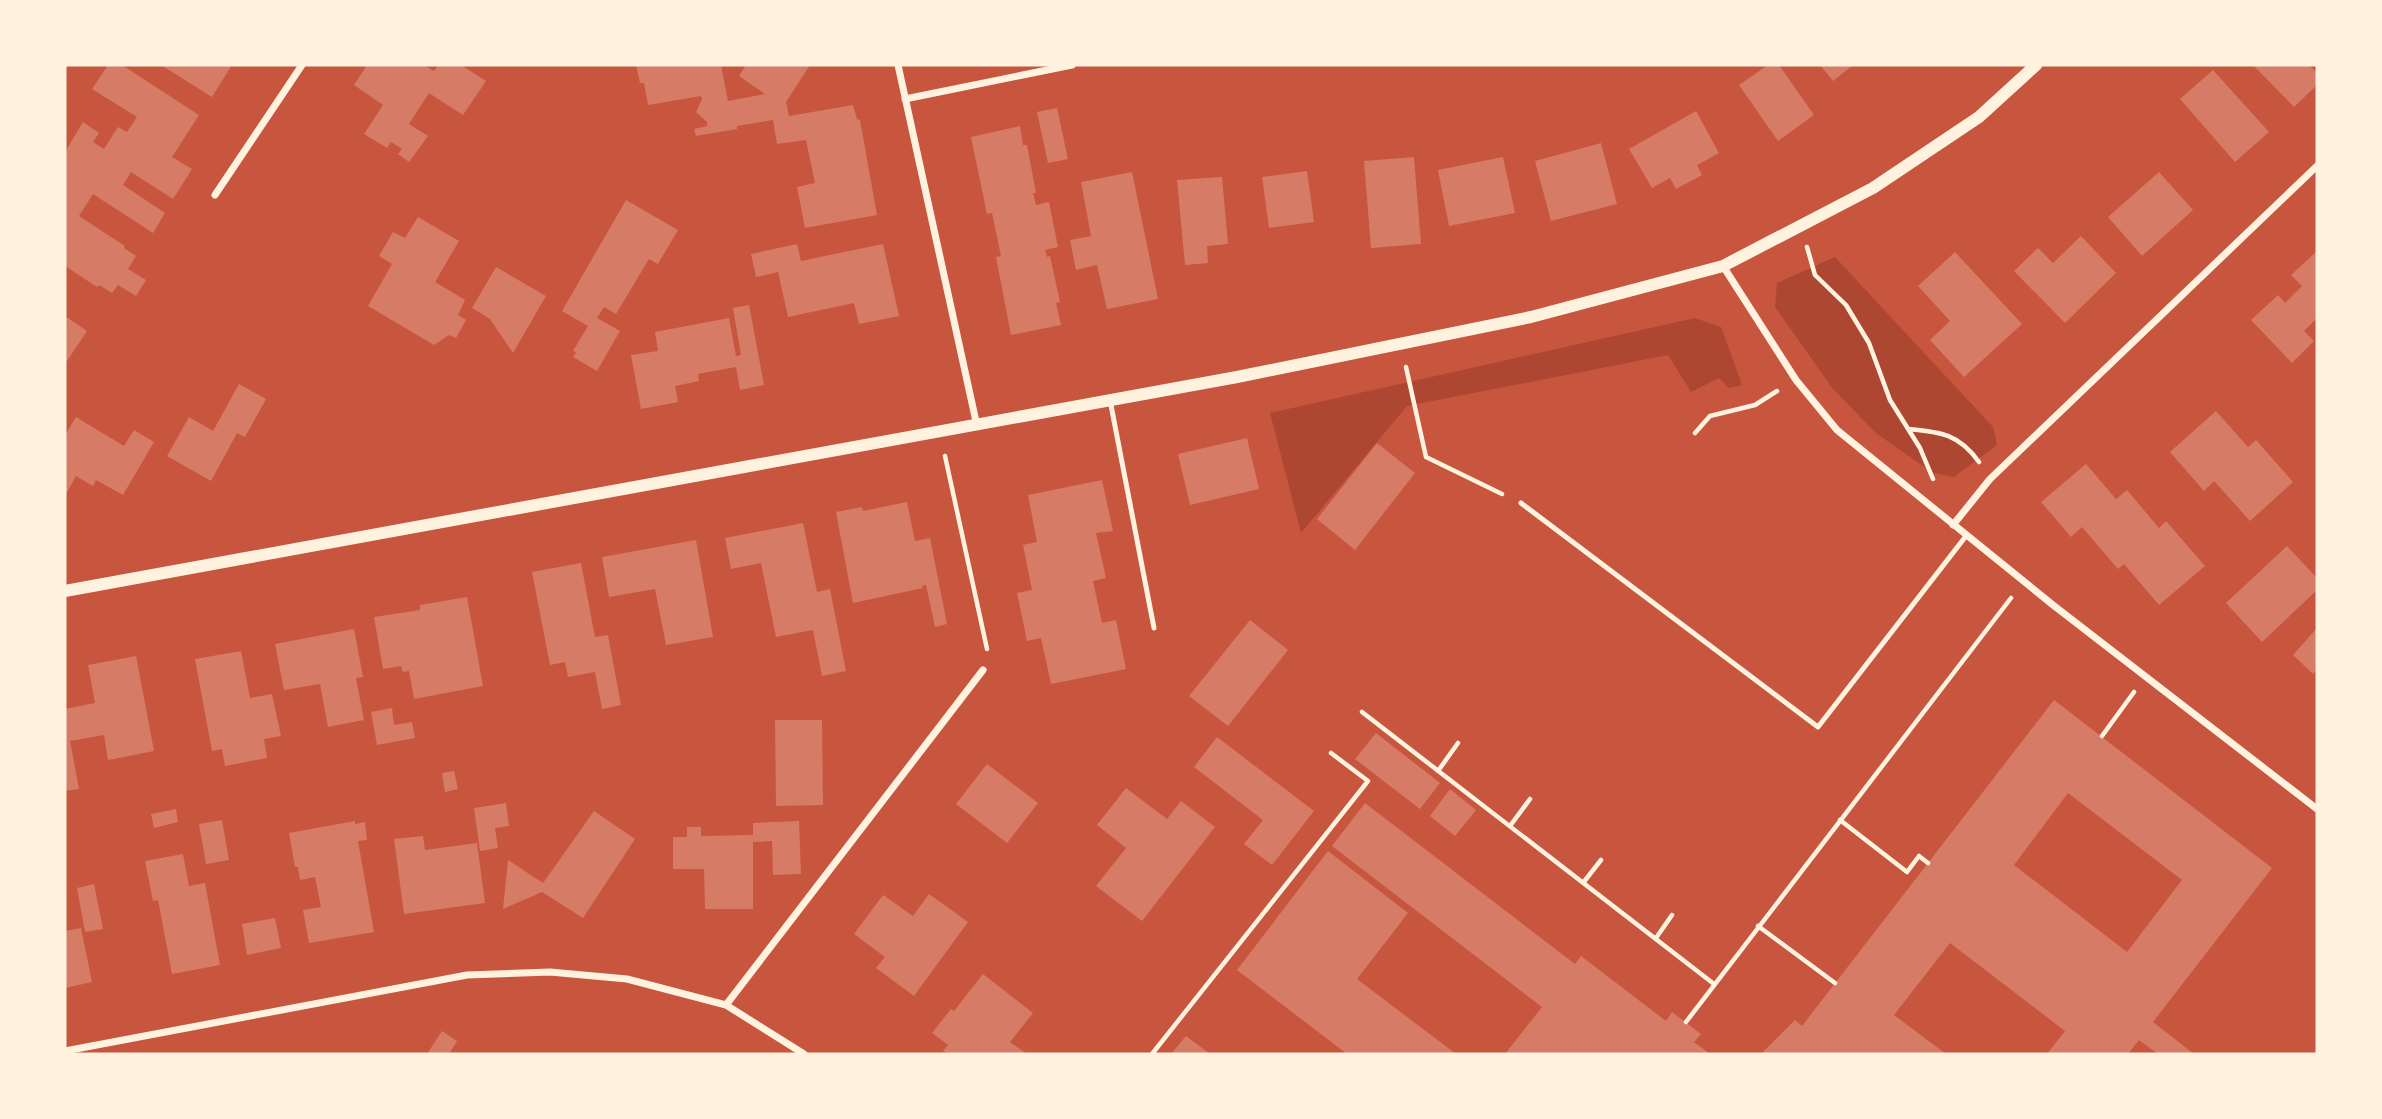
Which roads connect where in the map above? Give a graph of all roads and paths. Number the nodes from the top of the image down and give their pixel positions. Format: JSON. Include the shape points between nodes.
{"nodes":[{"id":1,"x":302,"y":65,"type":"edge"},
{"id":2,"x":898,"y":65,"type":"edge"},
{"id":3,"x":1072,"y":65,"type":"edge"},
{"id":4,"x":2036,"y":65,"type":"edge"},
{"id":5,"x":905,"y":99,"type":"junction"},
{"id":6,"x":2317,"y":166,"type":"edge"},
{"id":7,"x":215,"y":195,"type":"dead end"},
{"id":8,"x":1802,"y":226,"type":"junction"},
{"id":9,"x":1723,"y":266,"type":"junction"},
{"id":10,"x":1401,"y":343,"type":"junction"},
{"id":11,"x":1796,"y":380,"type":"junction"},
{"id":12,"x":1110,"y":400,"type":"junction"},
{"id":13,"x":977,"y":426,"type":"junction"},
{"id":14,"x":1908,"y":429,"type":"junction"},
{"id":15,"x":940,"y":432,"type":"junction"},
{"id":16,"x":1695,"y":433,"type":"dead end"},
{"id":17,"x":1990,"y":479,"type":"junction"},
{"id":18,"x":1521,"y":503,"type":"joint"},
{"id":19,"x":1953,"y":525,"type":"junction"},
{"id":20,"x":1966,"y":536,"type":"junction"},
{"id":21,"x":2025,"y":581,"type":"junction"},
{"id":22,"x":65,"y":591,"type":"edge"},
{"id":23,"x":1154,"y":628,"type":"dead end"},
{"id":24,"x":983,"y":670,"type":"joint"},
{"id":25,"x":2145,"y":677,"type":"junction"},
{"id":26,"x":1362,"y":712,"type":"dead end"},
{"id":27,"x":2102,"y":736,"type":"dead end"},
{"id":28,"x":1458,"y":743,"type":"dead end"},
{"id":29,"x":1332,"y":753,"type":"dead end"},
{"id":30,"x":1438,"y":771,"type":"junction"},
{"id":31,"x":1530,"y":799,"type":"dead end"},
{"id":32,"x":2317,"y":809,"type":"edge"},
{"id":33,"x":1840,"y":820,"type":"junction"},
{"id":34,"x":1510,"y":826,"type":"junction"},
{"id":35,"x":1601,"y":860,"type":"dead end"},
{"id":36,"x":1928,"y":863,"type":"dead end"},
{"id":37,"x":1583,"y":883,"type":"junction"},
{"id":38,"x":1672,"y":915,"type":"dead end"},
{"id":39,"x":1758,"y":926,"type":"junction"},
{"id":40,"x":1656,"y":938,"type":"junction"},
{"id":41,"x":1714,"y":984,"type":"junction"},
{"id":42,"x":1835,"y":984,"type":"dead end"},
{"id":43,"x":726,"y":1005,"type":"junction"},
{"id":44,"x":1686,"y":1022,"type":"dead end"},
{"id":45,"x":65,"y":1051,"type":"edge"},
{"id":46,"x":804,"y":1054,"type":"edge"},
{"id":47,"x":1152,"y":1054,"type":"edge"}],
"edges":[{"from":1,"to":7,"type":"street"},
{"from":2,"to":5,"type":"street"},
{"from":3,"to":5,"type":"street"},
{"from":4,"to":8,"type":"street","via":[[1979,117],[1873,188]]},
{"from":5,"to":13,"type":"street"},
{"from":6,"to":17,"type":"street"},
{"from":8,"to":9,"type":"street"},
{"from":8,"to":14,"type":"path","via":[[1815,275],[1846,305],[1869,343],[1890,400]]},
{"from":9,"to":10,"type":"street","via":[[1531,317]]},
{"from":9,"to":11,"type":"street"},
{"from":10,"to":12,"type":"street"},
{"from":10,"to":18,"type":"path","via":[[1426,457]]},
{"from":11,"to":16,"type":"path","via":[[1755,405],[1710,416]]},
{"from":11,"to":19,"type":"street","via":[[1837,430]]},
{"from":12,"to":13,"type":"street"},
{"from":12,"to":23,"type":"lane"},
{"from":13,"to":15,"type":"street"},
{"from":14,"to":17,"type":"path","via":[[1940,432],[1959,441]]},
{"from":14,"to":19,"type":"path"},
{"from":15,"to":22,"type":"street"},
{"from":15,"to":24,"type":"path","via":[[988,653]]},
{"from":17,"to":19,"type":"street"},
{"from":18,"to":20,"type":"lane","via":[[1818,727]]},
{"from":19,"to":20,"type":"street"},
{"from":20,"to":21,"type":"street"},
{"from":21,"to":25,"type":"street"},
{"from":21,"to":33,"type":"path"},
{"from":24,"to":43,"type":"street"},
{"from":25,"to":27,"type":"path"},
{"from":25,"to":32,"type":"street"},
{"from":26,"to":30,"type":"path"},
{"from":28,"to":30,"type":"path"},
{"from":29,"to":47,"type":"path","via":[[1367,781]]},
{"from":30,"to":34,"type":"path"},
{"from":31,"to":34,"type":"path"},
{"from":33,"to":36,"type":"path","via":[[1907,872],[1919,856]]},
{"from":33,"to":39,"type":"path"},
{"from":34,"to":37,"type":"path"},
{"from":35,"to":37,"type":"path"},
{"from":37,"to":40,"type":"path"},
{"from":38,"to":40,"type":"path"},
{"from":39,"to":41,"type":"path"},
{"from":39,"to":42,"type":"path"},
{"from":40,"to":41,"type":"path"},
{"from":41,"to":44,"type":"path"},
{"from":43,"to":45,"type":"street","via":[[627,979],[550,972],[467,975]]},
{"from":43,"to":46,"type":"street"}]}
